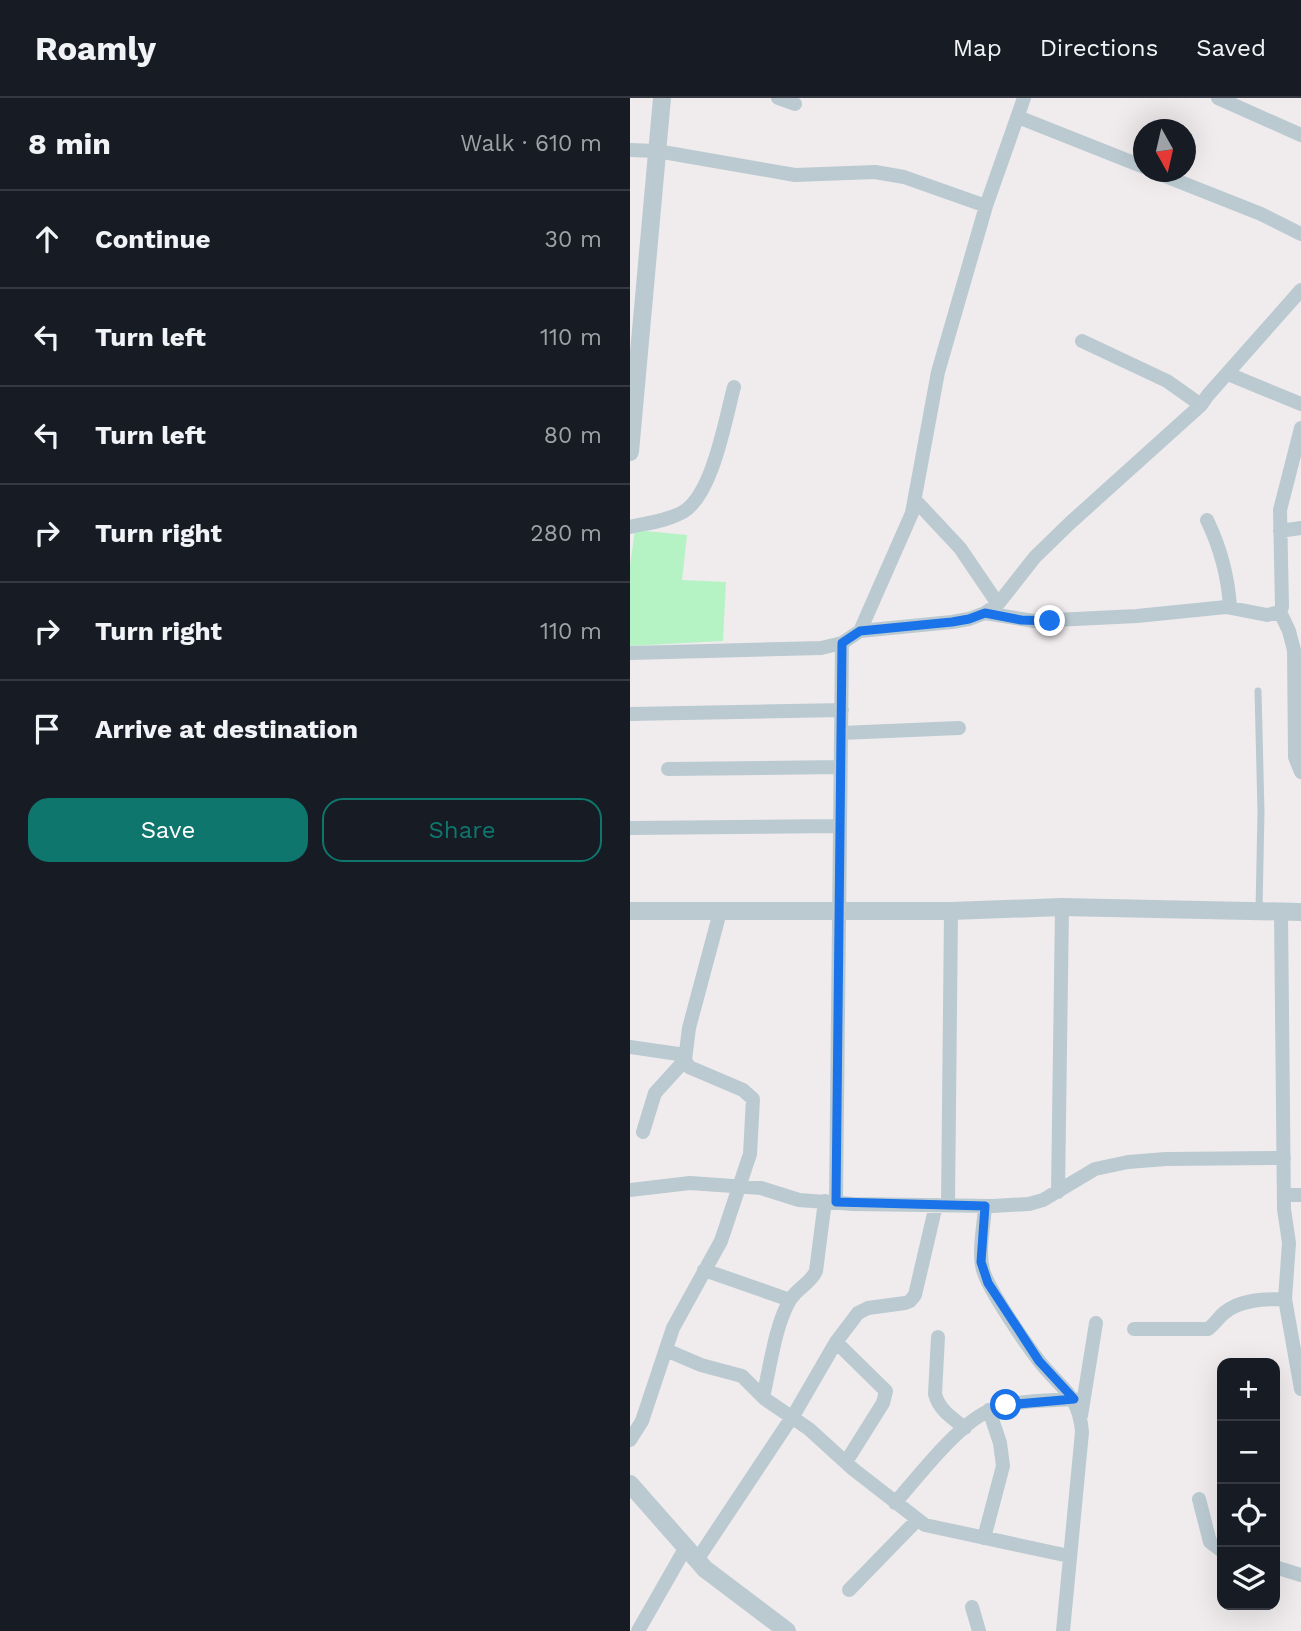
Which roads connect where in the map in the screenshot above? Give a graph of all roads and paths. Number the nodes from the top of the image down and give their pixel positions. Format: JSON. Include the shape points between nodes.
{"nodes":[{"id":1,"x":662,"y":98,"type":"edge"},
{"id":2,"x":778,"y":98,"type":"edge"},
{"id":3,"x":1024,"y":98,"type":"edge"},
{"id":4,"x":1218,"y":98,"type":"edge"},
{"id":5,"x":795,"y":104,"type":"dead end"},
{"id":6,"x":1018,"y":117,"type":"junction"},
{"id":7,"x":1301,"y":135,"type":"edge"},
{"id":8,"x":630,"y":150,"type":"edge"},
{"id":9,"x":657,"y":151,"type":"junction"},
{"id":10,"x":1133,"y":163,"type":"edge"},
{"id":11,"x":1180,"y":182,"type":"edge"},
{"id":12,"x":986,"y":206,"type":"junction"},
{"id":13,"x":1301,"y":234,"type":"edge"},
{"id":14,"x":1301,"y":290,"type":"edge"},
{"id":15,"x":637,"y":298,"type":"edge"},
{"id":16,"x":1082,"y":341,"type":"dead end"},
{"id":17,"x":634,"y":354,"type":"edge"},
{"id":18,"x":1228,"y":374,"type":"junction"},
{"id":19,"x":734,"y":387,"type":"dead end"},
{"id":20,"x":1301,"y":404,"type":"edge"},
{"id":21,"x":1201,"y":405,"type":"junction"},
{"id":22,"x":631,"y":412,"type":"edge"},
{"id":23,"x":1301,"y":428,"type":"edge"},
{"id":24,"x":630,"y":452,"type":"edge"},
{"id":25,"x":915,"y":500,"type":"junction"},
{"id":26,"x":1207,"y":520,"type":"dead end"},
{"id":27,"x":630,"y":527,"type":"edge"},
{"id":28,"x":1301,"y":528,"type":"edge"},
{"id":29,"x":1280,"y":531,"type":"junction"},
{"id":30,"x":998,"y":604,"type":"junction"},
{"id":31,"x":1230,"y":607,"type":"junction"},
{"id":32,"x":1280,"y":612,"type":"junction"},
{"id":33,"x":985,"y":613,"type":"junction"},
{"id":34,"x":860,"y":631,"type":"junction"},
{"id":35,"x":842,"y":643,"type":"junction"},
{"id":36,"x":630,"y":653,"type":"edge"},
{"id":37,"x":1258,"y":691,"type":"dead end"},
{"id":38,"x":842,"y":710,"type":"junction"},
{"id":39,"x":630,"y":714,"type":"edge"},
{"id":40,"x":960,"y":728,"type":"dead end"},
{"id":41,"x":841,"y":733,"type":"junction"},
{"id":42,"x":840,"y":767,"type":"junction"},
{"id":43,"x":668,"y":769,"type":"dead end"},
{"id":44,"x":1301,"y":772,"type":"edge"},
{"id":45,"x":839,"y":826,"type":"junction"},
{"id":46,"x":630,"y":828,"type":"edge"},
{"id":47,"x":1062,"y":907,"type":"junction"},
{"id":48,"x":630,"y":911,"type":"edge"},
{"id":49,"x":838,"y":911,"type":"junction"},
{"id":50,"x":951,"y":911,"type":"junction"},
{"id":51,"x":1259,"y":911,"type":"junction"},
{"id":52,"x":720,"y":912,"type":"junction"},
{"id":53,"x":1281,"y":912,"type":"junction"},
{"id":54,"x":1301,"y":912,"type":"edge"},
{"id":55,"x":630,"y":1046,"type":"edge"},
{"id":56,"x":685,"y":1057,"type":"junction"},
{"id":57,"x":643,"y":1132,"type":"dead end"},
{"id":58,"x":1284,"y":1157,"type":"junction"},
{"id":59,"x":740,"y":1186,"type":"junction"},
{"id":60,"x":630,"y":1190,"type":"edge"},
{"id":61,"x":1058,"y":1192,"type":"junction"},
{"id":62,"x":1284,"y":1195,"type":"junction"},
{"id":63,"x":1301,"y":1195,"type":"edge"},
{"id":64,"x":830,"y":1202,"type":"junction"},
{"id":65,"x":942,"y":1205,"type":"junction"},
{"id":66,"x":985,"y":1206,"type":"junction"},
{"id":67,"x":1295,"y":1243,"type":"edge"},
{"id":68,"x":704,"y":1270,"type":"junction"},
{"id":69,"x":1285,"y":1299,"type":"junction"},
{"id":70,"x":790,"y":1300,"type":"junction"},
{"id":71,"x":1096,"y":1323,"type":"dead end"},
{"id":72,"x":1134,"y":1329,"type":"dead end"},
{"id":73,"x":938,"y":1337,"type":"dead end"},
{"id":74,"x":836,"y":1342,"type":"junction"},
{"id":75,"x":666,"y":1350,"type":"junction"},
{"id":76,"x":1301,"y":1389,"type":"edge"},
{"id":77,"x":763,"y":1397,"type":"junction"},
{"id":78,"x":1074,"y":1399,"type":"junction"},
{"id":79,"x":989,"y":1410,"type":"junction"},
{"id":80,"x":1081,"y":1417,"type":"junction"},
{"id":81,"x":792,"y":1418,"type":"junction"},
{"id":82,"x":965,"y":1428,"type":"junction"},
{"id":83,"x":630,"y":1440,"type":"edge"},
{"id":84,"x":846,"y":1462,"type":"junction"},
{"id":85,"x":630,"y":1483,"type":"edge"},
{"id":86,"x":1199,"y":1499,"type":"dead end"},
{"id":87,"x":895,"y":1503,"type":"junction"},
{"id":88,"x":917,"y":1520,"type":"junction"},
{"id":89,"x":984,"y":1538,"type":"junction"},
{"id":90,"x":1217,"y":1547,"type":"edge"},
{"id":91,"x":692,"y":1554,"type":"junction"},
{"id":92,"x":1069,"y":1556,"type":"junction"},
{"id":93,"x":1280,"y":1569,"type":"edge"},
{"id":94,"x":1301,"y":1576,"type":"edge"},
{"id":95,"x":849,"y":1590,"type":"dead end"},
{"id":96,"x":972,"y":1607,"type":"dead end"},
{"id":97,"x":637,"y":1625,"type":"edge"},
{"id":98,"x":780,"y":1629,"type":"edge"},
{"id":99,"x":979,"y":1631,"type":"edge"},
{"id":100,"x":1063,"y":1631,"type":"edge"}],
"edges":[{"from":1,"to":9,"type":"street"},
{"from":2,"to":5,"type":"street"},
{"from":3,"to":6,"type":"street"},
{"from":4,"to":7,"type":"street"},
{"from":6,"to":10,"type":"street"},
{"from":6,"to":12,"type":"street"},
{"from":8,"to":9,"type":"street"},
{"from":9,"to":12,"type":"street","via":[[795,175],[875,172],[904,177]]},
{"from":9,"to":15,"type":"street"},
{"from":11,"to":13,"type":"street"},
{"from":12,"to":25,"type":"street","via":[[938,372]]},
{"from":14,"to":18,"type":"street"},
{"from":15,"to":17,"type":"street"},
{"from":16,"to":21,"type":"street","via":[[1167,381]]},
{"from":17,"to":22,"type":"street"},
{"from":18,"to":20,"type":"street"},
{"from":18,"to":21,"type":"street"},
{"from":19,"to":27,"type":"street","via":[[717,449],[696,500],[671,518]]},
{"from":21,"to":30,"type":"street","via":[[1035,557]]},
{"from":22,"to":24,"type":"street"},
{"from":23,"to":29,"type":"street","via":[[1284,487]]},
{"from":25,"to":30,"type":"street","via":[[960,548]]},
{"from":25,"to":34,"type":"street"},
{"from":26,"to":31,"type":"street","via":[[1225,564]]},
{"from":28,"to":29,"type":"street"},
{"from":29,"to":32,"type":"street"},
{"from":30,"to":33,"type":"street"},
{"from":31,"to":32,"type":"street","via":[[1267,615]]},
{"from":31,"to":33,"type":"street","via":[[1050,621]]},
{"from":32,"to":44,"type":"street","via":[[1294,650],[1295,757]]},
{"from":33,"to":34,"type":"street","via":[[952,622]]},
{"from":34,"to":35,"type":"street"},
{"from":35,"to":36,"type":"street","via":[[797,650]]},
{"from":35,"to":38,"type":"street"},
{"from":37,"to":51,"type":"lane"},
{"from":38,"to":39,"type":"street"},
{"from":38,"to":41,"type":"street"},
{"from":40,"to":41,"type":"street"},
{"from":41,"to":42,"type":"street"},
{"from":42,"to":43,"type":"street"},
{"from":42,"to":45,"type":"street"},
{"from":45,"to":46,"type":"street"},
{"from":45,"to":49,"type":"street"},
{"from":47,"to":50,"type":"street"},
{"from":47,"to":51,"type":"street"},
{"from":47,"to":61,"type":"street"},
{"from":48,"to":52,"type":"street"},
{"from":49,"to":50,"type":"street"},
{"from":49,"to":52,"type":"street"},
{"from":49,"to":64,"type":"street"},
{"from":50,"to":65,"type":"street"},
{"from":51,"to":53,"type":"street"},
{"from":52,"to":56,"type":"street"},
{"from":53,"to":54,"type":"street"},
{"from":53,"to":58,"type":"street"},
{"from":55,"to":56,"type":"street"},
{"from":56,"to":57,"type":"street","via":[[655,1093]]},
{"from":56,"to":59,"type":"street","via":[[690,1067],[753,1099],[750,1154]]},
{"from":58,"to":61,"type":"street","via":[[1128,1162],[1095,1169]]},
{"from":58,"to":62,"type":"street"},
{"from":59,"to":60,"type":"street","via":[[690,1183]]},
{"from":59,"to":64,"type":"street"},
{"from":59,"to":68,"type":"street","via":[[721,1241]]},
{"from":61,"to":66,"type":"street","via":[[1029,1204]]},
{"from":62,"to":63,"type":"street"},
{"from":62,"to":67,"type":"street"},
{"from":64,"to":65,"type":"street"},
{"from":64,"to":70,"type":"street","via":[[816,1271]]},
{"from":65,"to":66,"type":"street"},
{"from":65,"to":74,"type":"street","via":[[915,1295],[910,1301],[858,1313]]},
{"from":66,"to":78,"type":"street","via":[[981,1262],[988,1283],[1039,1361]]},
{"from":67,"to":69,"type":"street"},
{"from":68,"to":70,"type":"street"},
{"from":68,"to":75,"type":"street"},
{"from":69,"to":72,"type":"street","via":[[1245,1303],[1222,1314],[1208,1329]]},
{"from":69,"to":76,"type":"street"},
{"from":70,"to":77,"type":"street"},
{"from":71,"to":80,"type":"street"},
{"from":73,"to":82,"type":"street","via":[[937,1402]]},
{"from":74,"to":81,"type":"street"},
{"from":74,"to":84,"type":"street","via":[[886,1391]]},
{"from":75,"to":77,"type":"street","via":[[742,1376]]},
{"from":75,"to":83,"type":"street","via":[[642,1421]]},
{"from":77,"to":81,"type":"street"},
{"from":78,"to":79,"type":"street"},
{"from":78,"to":80,"type":"street"},
{"from":79,"to":82,"type":"street"},
{"from":79,"to":89,"type":"street","via":[[1003,1466]]},
{"from":80,"to":92,"type":"street"},
{"from":81,"to":84,"type":"street"},
{"from":81,"to":91,"type":"street"},
{"from":82,"to":87,"type":"street"},
{"from":84,"to":87,"type":"street"},
{"from":85,"to":91,"type":"street"},
{"from":86,"to":90,"type":"street","via":[[1210,1542]]},
{"from":87,"to":88,"type":"street"},
{"from":88,"to":89,"type":"street"},
{"from":88,"to":95,"type":"street"},
{"from":89,"to":92,"type":"street"},
{"from":91,"to":97,"type":"street"},
{"from":91,"to":98,"type":"street"},
{"from":92,"to":100,"type":"street"},
{"from":93,"to":94,"type":"street"},
{"from":96,"to":99,"type":"street"}]}
